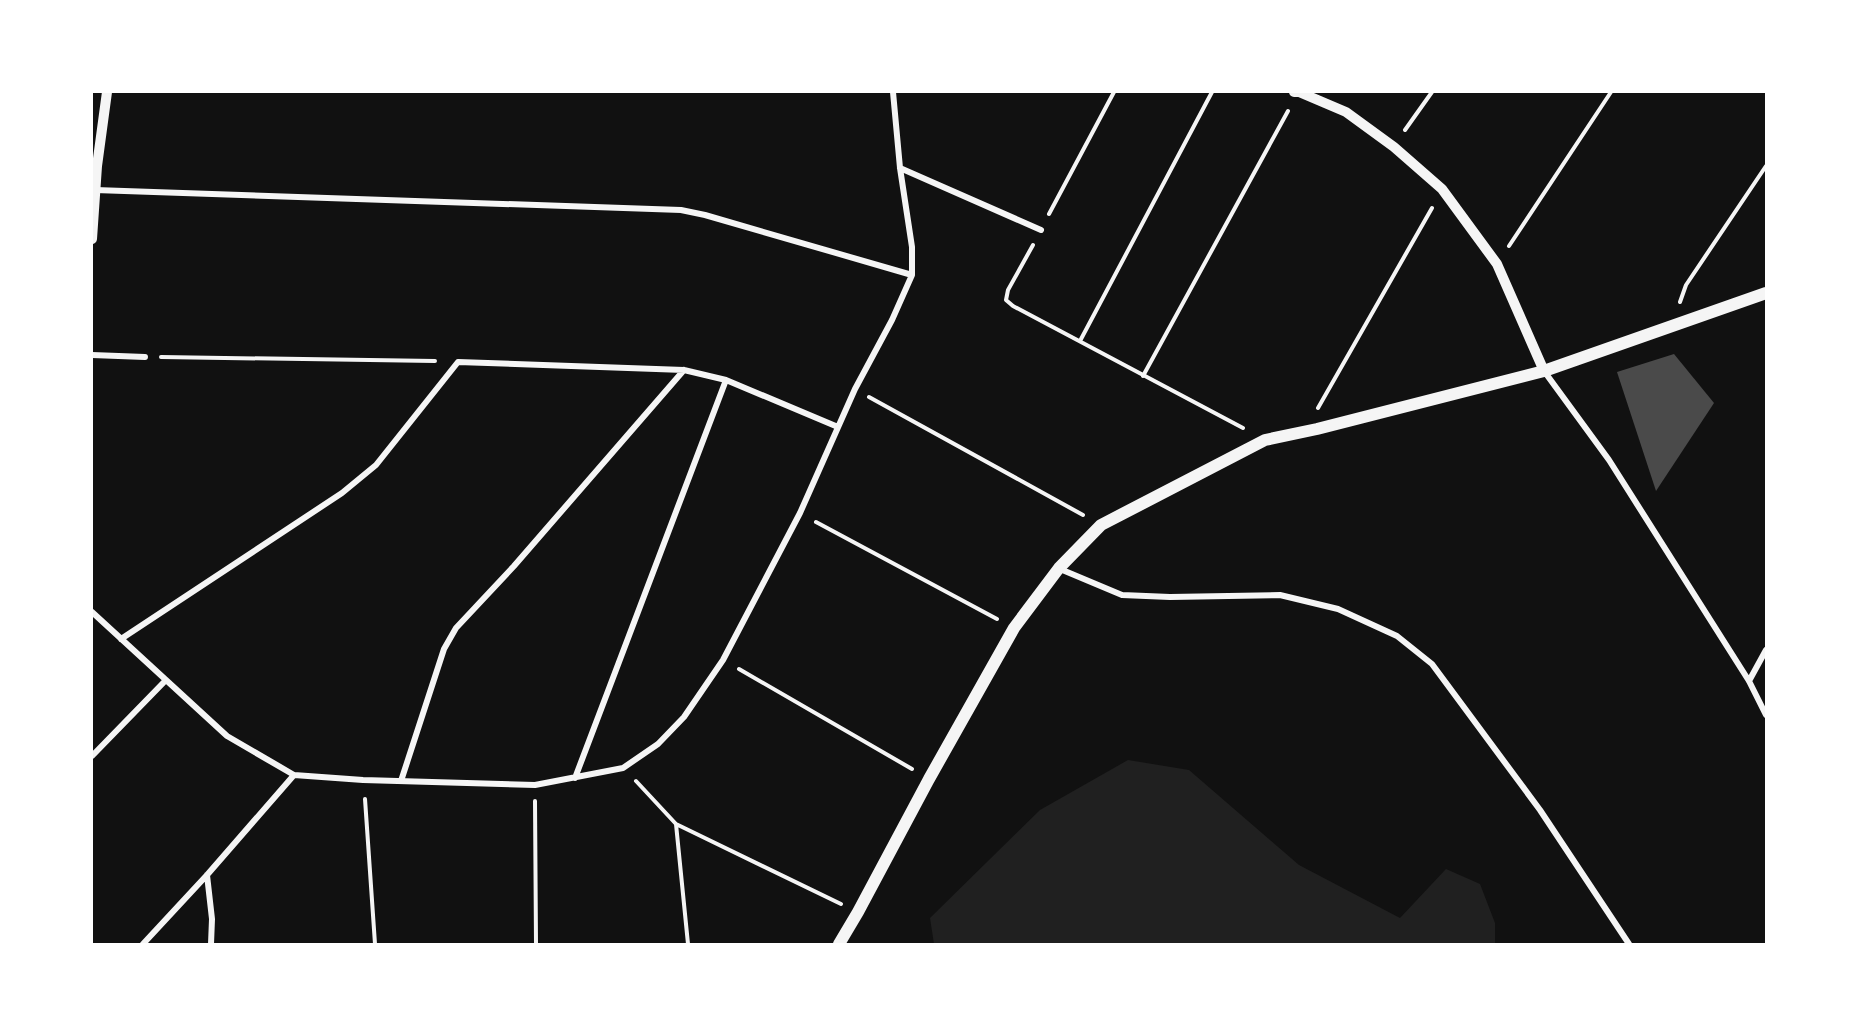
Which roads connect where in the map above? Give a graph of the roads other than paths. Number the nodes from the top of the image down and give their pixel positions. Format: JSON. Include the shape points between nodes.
{"nodes":[{"id":1,"x":107,"y":92,"type":"edge"},
{"id":2,"x":893,"y":92,"type":"edge"},
{"id":3,"x":1294,"y":92,"type":"edge"},
{"id":4,"x":1299,"y":92,"type":"edge"},
{"id":5,"x":94,"y":165,"type":"edge"},
{"id":6,"x":900,"y":168,"type":"junction"},
{"id":7,"x":95,"y":190,"type":"junction"},
{"id":8,"x":1041,"y":230,"type":"road end"},
{"id":9,"x":92,"y":239,"type":"edge"},
{"id":10,"x":912,"y":275,"type":"junction"},
{"id":11,"x":1767,"y":292,"type":"edge"},
{"id":12,"x":92,"y":355,"type":"edge"},
{"id":13,"x":145,"y":357,"type":"road end"},
{"id":14,"x":684,"y":370,"type":"junction"},
{"id":15,"x":1544,"y":371,"type":"junction"},
{"id":16,"x":726,"y":380,"type":"junction"},
{"id":17,"x":838,"y":427,"type":"junction"},
{"id":18,"x":1059,"y":568,"type":"junction"},
{"id":19,"x":92,"y":612,"type":"edge"},
{"id":20,"x":121,"y":639,"type":"junction"},
{"id":21,"x":1767,"y":650,"type":"edge"},
{"id":22,"x":166,"y":680,"type":"junction"},
{"id":23,"x":1749,"y":681,"type":"junction"},
{"id":24,"x":1767,"y":715,"type":"edge"},
{"id":25,"x":92,"y":756,"type":"edge"},
{"id":26,"x":294,"y":775,"type":"junction"},
{"id":27,"x":574,"y":777,"type":"junction"},
{"id":28,"x":401,"y":781,"type":"junction"},
{"id":29,"x":207,"y":875,"type":"junction"},
{"id":30,"x":143,"y":945,"type":"edge"},
{"id":31,"x":211,"y":945,"type":"edge"},
{"id":32,"x":838,"y":945,"type":"edge"},
{"id":33,"x":1629,"y":945,"type":"edge"}],
"edges":[{"from":1,"to":5,"type":"street"},
{"from":2,"to":6,"type":"street"},
{"from":3,"to":4,"type":"street"},
{"from":4,"to":15,"type":"street","via":[[1346,112],[1442,189],[1497,264]]},
{"from":5,"to":7,"type":"street"},
{"from":6,"to":8,"type":"street"},
{"from":6,"to":10,"type":"street","via":[[912,247]]},
{"from":7,"to":9,"type":"street"},
{"from":7,"to":10,"type":"street","via":[[681,210]]},
{"from":10,"to":17,"type":"street"},
{"from":11,"to":15,"type":"main road"},
{"from":12,"to":13,"type":"street"},
{"from":14,"to":16,"type":"street"},
{"from":14,"to":20,"type":"street","via":[[458,362],[376,465],[342,493]]},
{"from":14,"to":28,"type":"street","via":[[456,628],[444,649]]},
{"from":15,"to":18,"type":"main road","via":[[1265,440],[1101,525]]},
{"from":15,"to":23,"type":"street","via":[[1609,460]]},
{"from":16,"to":17,"type":"street"},
{"from":16,"to":27,"type":"street"},
{"from":17,"to":27,"type":"street","via":[[800,513],[723,660],[684,717],[658,744],[623,768]]},
{"from":18,"to":32,"type":"main road","via":[[1014,628]]},
{"from":18,"to":33,"type":"street","via":[[1122,595],[1280,595],[1338,609],[1397,636],[1432,664],[1540,810]]},
{"from":19,"to":20,"type":"street"},
{"from":20,"to":22,"type":"street"},
{"from":21,"to":23,"type":"street"},
{"from":22,"to":25,"type":"street"},
{"from":22,"to":26,"type":"street","via":[[227,736]]},
{"from":23,"to":24,"type":"street"},
{"from":26,"to":28,"type":"street"},
{"from":26,"to":29,"type":"street"},
{"from":27,"to":28,"type":"street","via":[[535,785]]},
{"from":29,"to":30,"type":"street"},
{"from":29,"to":31,"type":"street"}]}
